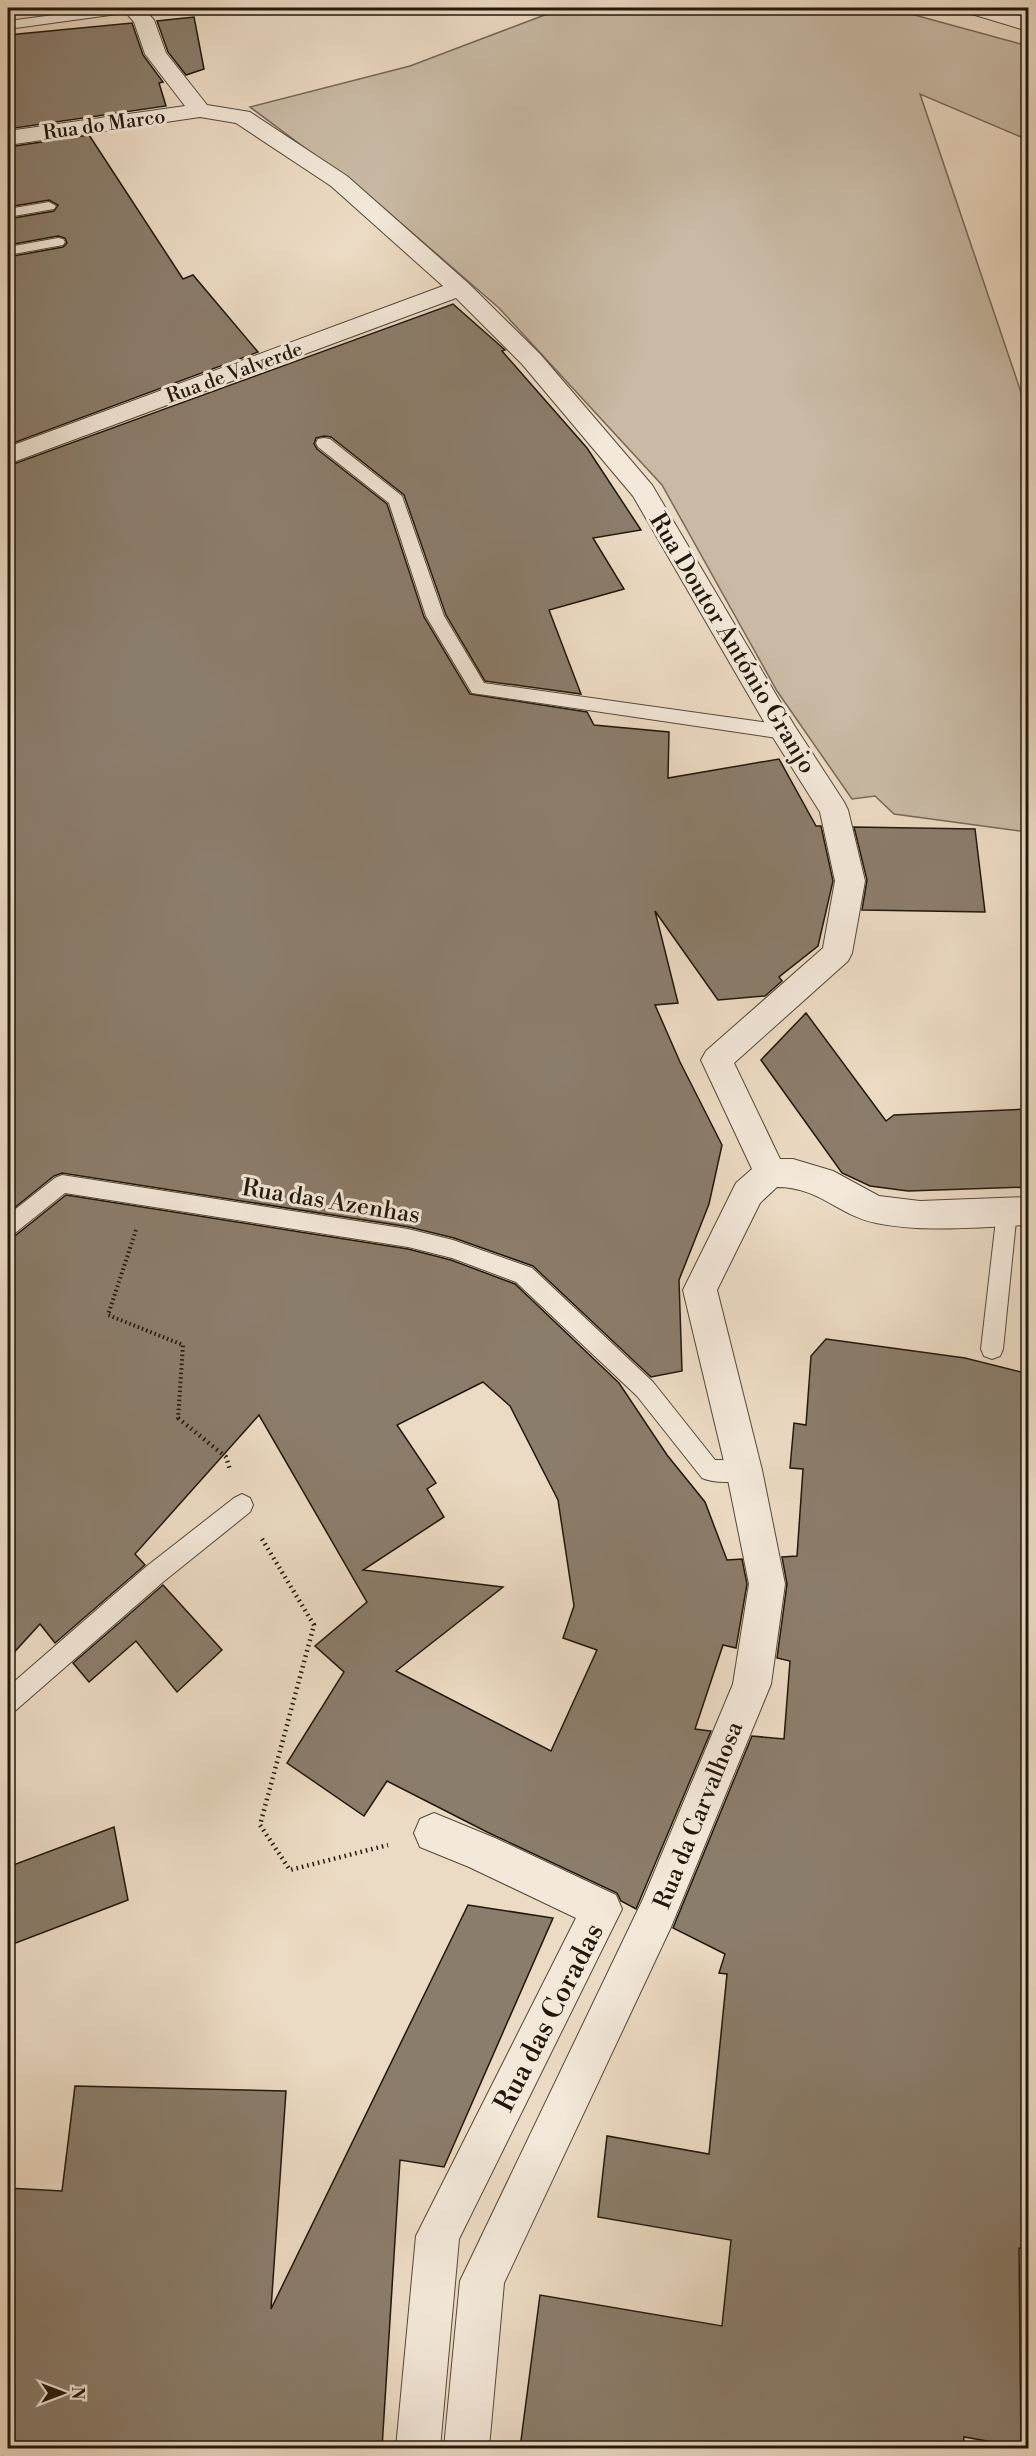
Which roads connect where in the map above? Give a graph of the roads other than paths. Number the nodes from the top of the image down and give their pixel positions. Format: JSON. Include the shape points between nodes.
{"nodes":[{"id":1,"x":132,"y":8,"type":"edge"},
{"id":2,"x":972,"y":8,"type":"edge"},
{"id":3,"x":8,"y":25,"type":"edge"},
{"id":4,"x":1029,"y":25,"type":"edge"},
{"id":5,"x":201,"y":110,"type":"junction"},
{"id":6,"x":8,"y":138,"type":"edge"},
{"id":7,"x":50,"y":206,"type":"dead end"},
{"id":8,"x":8,"y":213,"type":"edge"},
{"id":9,"x":58,"y":242,"type":"dead end"},
{"id":10,"x":8,"y":251,"type":"edge"},
{"id":11,"x":460,"y":288,"type":"junction"},
{"id":12,"x":324,"y":443,"type":"dead end"},
{"id":13,"x":8,"y":456,"type":"edge"},
{"id":14,"x":784,"y":732,"type":"junction"},
{"id":15,"x":770,"y":1173,"type":"junction"},
{"id":16,"x":1018,"y":1211,"type":"edge"},
{"id":17,"x":8,"y":1227,"type":"edge"},
{"id":18,"x":992,"y":1349,"type":"dead end"},
{"id":19,"x":744,"y":1470,"type":"junction"},
{"id":20,"x":242,"y":1505,"type":"road end"},
{"id":21,"x":8,"y":1702,"type":"edge"},
{"id":22,"x":434,"y":1833,"type":"road end"},
{"id":23,"x":418,"y":2448,"type":"edge"},
{"id":24,"x":467,"y":2448,"type":"edge"}],
"edges":[{"from":1,"to":3,"type":"lane"},
{"from":1,"to":5,"type":"street","via":[[144,21],[156,54]]},
{"from":2,"to":4,"type":"street"},
{"from":5,"to":6,"type":"street","name":"Rua do Marco"},
{"from":5,"to":11,"type":"street","name":"Rua Doutor António Granjo","via":[[242,117],[339,181]]},
{"from":7,"to":8,"type":"lane"},
{"from":9,"to":10,"type":"lane"},
{"from":11,"to":13,"type":"street","name":"Rua de Valverde"},
{"from":11,"to":14,"type":"street","name":"Rua Doutor António Granjo","via":[[531,359],[643,491]]},
{"from":12,"to":14,"type":"lane","via":[[396,500],[435,616],[478,689]]},
{"from":14,"to":15,"type":"street","name":"Rua Doutor António Granjo","via":[[834,810],[850,881],[837,953],[717,1060]]},
{"from":15,"to":16,"type":"street","via":[[793,1173],[821,1181],[874,1209],[920,1215]]},
{"from":15,"to":19,"type":"street","name":"Rua da Carvalhosa","via":[[748,1193],[700,1290]]},
{"from":16,"to":18,"type":"lane"},
{"from":17,"to":19,"type":"lane","name":"Rua das Azenhas","via":[[63,1184],[408,1238],[463,1252],[524,1275],[645,1389],[710,1471]]},
{"from":19,"to":24,"type":"street","name":"Rua da Carvalhosa","via":[[767,1584],[752,1684],[657,1913],[482,2281]]},
{"from":20,"to":21,"type":"lane","via":[[155,1574]]},
{"from":22,"to":23,"type":"street","name":"Rua das Coradas","via":[[602,1909],[438,2236]]}]}
